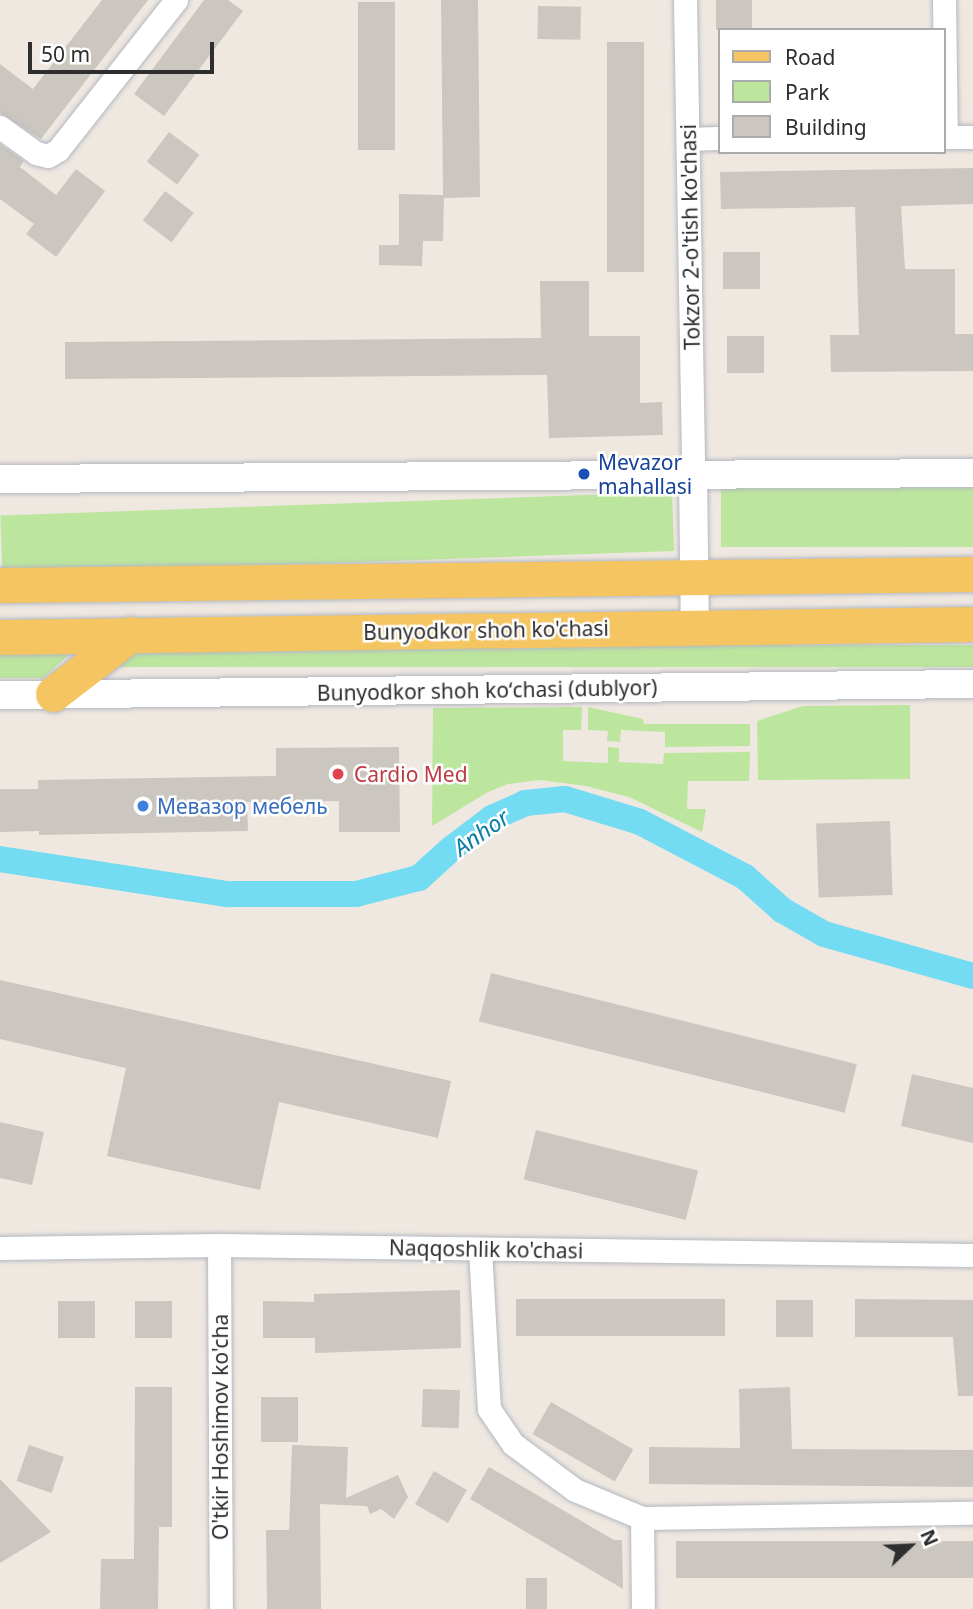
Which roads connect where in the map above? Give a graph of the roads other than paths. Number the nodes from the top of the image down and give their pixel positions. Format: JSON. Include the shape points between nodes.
{"nodes":[{"id":1,"x":176,"y":0,"type":"edge"},
{"id":2,"x":685,"y":0,"type":"edge"},
{"id":3,"x":944,"y":0,"type":"edge"},
{"id":4,"x":944,"y":28,"type":"edge"},
{"id":5,"x":0,"y":127,"type":"edge"},
{"id":6,"x":945,"y":137,"type":"edge"},
{"id":7,"x":973,"y":137,"type":"edge"},
{"id":8,"x":718,"y":138,"type":"edge"},
{"id":9,"x":688,"y":139,"type":"junction"},
{"id":10,"x":693,"y":473,"type":"junction"},
{"id":11,"x":973,"y":473,"type":"edge"},
{"id":12,"x":0,"y":479,"type":"edge"},
{"id":13,"x":973,"y":574,"type":"edge"},
{"id":14,"x":694,"y":577,"type":"junction"},
{"id":15,"x":0,"y":585,"type":"edge"},
{"id":16,"x":973,"y":624,"type":"edge"},
{"id":17,"x":695,"y":627,"type":"junction"},
{"id":18,"x":131,"y":634,"type":"junction"},
{"id":19,"x":0,"y":637,"type":"edge"},
{"id":20,"x":973,"y":684,"type":"edge"},
{"id":21,"x":53,"y":694,"type":"junction"},
{"id":22,"x":0,"y":695,"type":"edge"},
{"id":23,"x":219,"y":1245,"type":"junction"},
{"id":24,"x":0,"y":1248,"type":"edge"},
{"id":25,"x":480,"y":1249,"type":"junction"},
{"id":26,"x":973,"y":1255,"type":"edge"},
{"id":27,"x":973,"y":1513,"type":"edge"},
{"id":28,"x":642,"y":1518,"type":"junction"},
{"id":29,"x":221,"y":1609,"type":"edge"},
{"id":30,"x":643,"y":1609,"type":"edge"}],
"edges":[{"from":1,"to":5,"type":"street","via":[[58,150],[48,156],[36,153]]},
{"from":2,"to":9,"type":"street","name":"Tokzor 2-o'tish ko'chasi"},
{"from":3,"to":4,"type":"street"},
{"from":6,"to":7,"type":"street"},
{"from":8,"to":9,"type":"street"},
{"from":9,"to":10,"type":"street","name":"Tokzor 2-o'tish ko'chasi"},
{"from":10,"to":11,"type":"street"},
{"from":10,"to":12,"type":"street"},
{"from":10,"to":14,"type":"street"},
{"from":13,"to":14,"type":"main road"},
{"from":14,"to":15,"type":"main road"},
{"from":14,"to":17,"type":"street"},
{"from":16,"to":17,"type":"main road","name":"Bunyodkor shoh ko'chasi"},
{"from":17,"to":18,"type":"main road","name":"Bunyodkor shoh ko'chasi"},
{"from":18,"to":19,"type":"main road","name":"Bunyodkor shoh ko'chasi"},
{"from":18,"to":21,"type":"main road"},
{"from":20,"to":21,"type":"street","name":"Bunyodkor shoh koʻchasi (dublyor)"},
{"from":21,"to":22,"type":"street","name":"Bunyodkor shoh koʻchasi (dublyor)"},
{"from":23,"to":24,"type":"street","name":"Naqqoshlik ko'chasi"},
{"from":23,"to":25,"type":"street","name":"Naqqoshlik ko'chasi"},
{"from":23,"to":29,"type":"street","name":"O'tkir Hoshimov ko'cha"},
{"from":25,"to":26,"type":"street","name":"Naqqoshlik ko'chasi"},
{"from":25,"to":28,"type":"street","via":[[489,1409],[499,1428],[513,1444],[575,1490]]},
{"from":27,"to":28,"type":"street"},
{"from":28,"to":30,"type":"street"}]}
